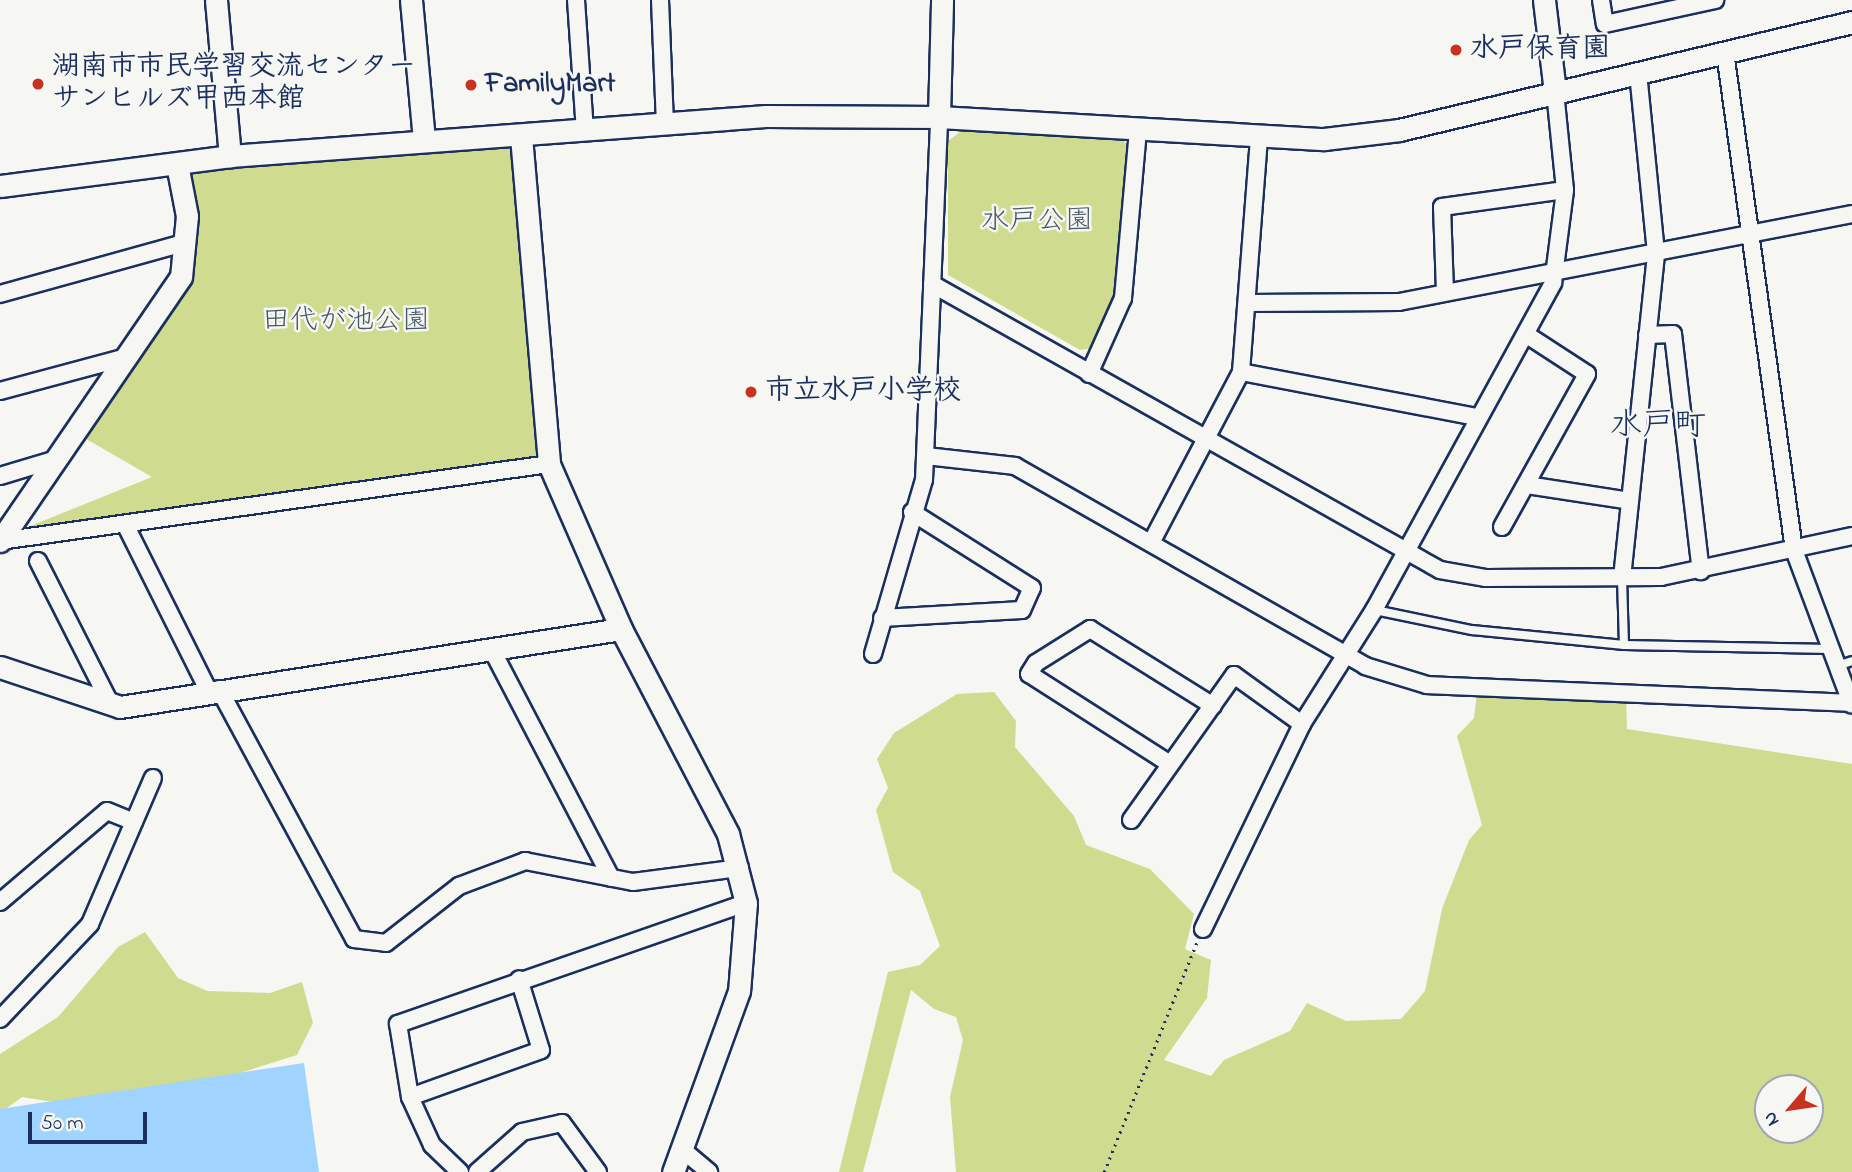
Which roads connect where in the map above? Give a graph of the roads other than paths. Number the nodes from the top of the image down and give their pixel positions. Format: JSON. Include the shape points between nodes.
{"nodes":[{"id":1,"x":216,"y":0,"type":"edge"},
{"id":2,"x":411,"y":0,"type":"edge"},
{"id":3,"x":576,"y":0,"type":"edge"},
{"id":4,"x":660,"y":0,"type":"edge"},
{"id":5,"x":942,"y":0,"type":"edge"},
{"id":6,"x":1544,"y":0,"type":"edge"},
{"id":7,"x":1601,"y":0,"type":"edge"},
{"id":8,"x":1715,"y":0,"type":"edge"},
{"id":9,"x":1852,"y":22,"type":"edge"},
{"id":10,"x":1725,"y":52,"type":"junction"},
{"id":11,"x":1638,"y":74,"type":"junction"},
{"id":12,"x":1555,"y":92,"type":"junction"},
{"id":13,"x":939,"y":117,"type":"junction"},
{"id":14,"x":665,"y":124,"type":"junction"},
{"id":15,"x":585,"y":131,"type":"junction"},
{"id":16,"x":1138,"y":131,"type":"junction"},
{"id":17,"x":521,"y":136,"type":"junction"},
{"id":18,"x":1259,"y":136,"type":"junction"},
{"id":19,"x":425,"y":140,"type":"junction"},
{"id":20,"x":230,"y":156,"type":"junction"},
{"id":21,"x":177,"y":164,"type":"junction"},
{"id":22,"x":0,"y":186,"type":"edge"},
{"id":23,"x":1565,"y":190,"type":"junction"},
{"id":24,"x":1852,"y":214,"type":"edge"},
{"id":25,"x":1747,"y":234,"type":"junction"},
{"id":26,"x":184,"y":243,"type":"junction"},
{"id":27,"x":1656,"y":253,"type":"junction"},
{"id":28,"x":1554,"y":271,"type":"junction"},
{"id":29,"x":932,"y":284,"type":"junction"},
{"id":30,"x":1445,"y":292,"type":"junction"},
{"id":31,"x":0,"y":294,"type":"edge"},
{"id":32,"x":1248,"y":303,"type":"junction"},
{"id":33,"x":1527,"y":335,"type":"junction"},
{"id":34,"x":1647,"y":335,"type":"junction"},
{"id":35,"x":127,"y":357,"type":"junction"},
{"id":36,"x":1241,"y":372,"type":"junction"},
{"id":37,"x":1089,"y":374,"type":"junction"},
{"id":38,"x":0,"y":391,"type":"edge"},
{"id":39,"x":1476,"y":417,"type":"junction"},
{"id":40,"x":1207,"y":442,"type":"junction"},
{"id":41,"x":926,"y":456,"type":"junction"},
{"id":42,"x":53,"y":460,"type":"junction"},
{"id":43,"x":548,"y":464,"type":"junction"},
{"id":44,"x":0,"y":476,"type":"edge"},
{"id":45,"x":1527,"y":485,"type":"junction"},
{"id":46,"x":1630,"y":501,"type":"junction"},
{"id":47,"x":912,"y":512,"type":"junction"},
{"id":48,"x":125,"y":524,"type":"junction"},
{"id":49,"x":1502,"y":527,"type":"dead end"},
{"id":50,"x":1852,"y":536,"type":"edge"},
{"id":51,"x":0,"y":541,"type":"edge"},
{"id":52,"x":1152,"y":541,"type":"junction"},
{"id":53,"x":1794,"y":550,"type":"junction"},
{"id":54,"x":1404,"y":554,"type":"junction"},
{"id":55,"x":38,"y":561,"type":"dead end"},
{"id":56,"x":1701,"y":571,"type":"junction"},
{"id":57,"x":1622,"y":578,"type":"junction"},
{"id":58,"x":1374,"y":610,"type":"junction"},
{"id":59,"x":882,"y":618,"type":"junction"},
{"id":60,"x":621,"y":629,"type":"junction"},
{"id":61,"x":1624,"y":645,"type":"junction"},
{"id":62,"x":1831,"y":649,"type":"junction"},
{"id":63,"x":492,"y":650,"type":"junction"},
{"id":64,"x":1344,"y":653,"type":"junction"},
{"id":65,"x":873,"y":654,"type":"dead end"},
{"id":66,"x":1845,"y":664,"type":"edge"},
{"id":67,"x":0,"y":667,"type":"edge"},
{"id":68,"x":214,"y":689,"type":"junction"},
{"id":69,"x":1852,"y":704,"type":"edge"},
{"id":70,"x":111,"y":705,"type":"junction"},
{"id":71,"x":1213,"y":706,"type":"junction"},
{"id":72,"x":1301,"y":724,"type":"junction"},
{"id":73,"x":1170,"y":764,"type":"junction"},
{"id":74,"x":153,"y":778,"type":"dead end"},
{"id":75,"x":1131,"y":820,"type":"dead end"},
{"id":76,"x":134,"y":821,"type":"junction"},
{"id":77,"x":740,"y":868,"type":"junction"},
{"id":78,"x":611,"y":878,"type":"junction"},
{"id":79,"x":0,"y":902,"type":"edge"},
{"id":80,"x":747,"y":903,"type":"junction"},
{"id":81,"x":1203,"y":929,"type":"road end"},
{"id":82,"x":519,"y":979,"type":"junction"},
{"id":83,"x":0,"y":1019,"type":"edge"},
{"id":84,"x":410,"y":1097,"type":"junction"},
{"id":85,"x":684,"y":1151,"type":"junction"},
{"id":86,"x":460,"y":1172,"type":"edge"},
{"id":87,"x":477,"y":1172,"type":"edge"},
{"id":88,"x":598,"y":1172,"type":"edge"},
{"id":89,"x":673,"y":1172,"type":"edge"},
{"id":90,"x":709,"y":1172,"type":"edge"}],
"edges":[{"from":1,"to":20,"type":"street"},
{"from":2,"to":19,"type":"street"},
{"from":3,"to":15,"type":"street"},
{"from":4,"to":14,"type":"street"},
{"from":5,"to":13,"type":"street"},
{"from":6,"to":12,"type":"street"},
{"from":7,"to":8,"type":"street","via":[[1605,24]]},
{"from":9,"to":10,"type":"street"},
{"from":10,"to":11,"type":"street"},
{"from":10,"to":25,"type":"street"},
{"from":11,"to":12,"type":"street"},
{"from":11,"to":27,"type":"street"},
{"from":12,"to":18,"type":"street","via":[[1399,130],[1324,139]]},
{"from":12,"to":23,"type":"street"},
{"from":13,"to":14,"type":"street","via":[[766,116]]},
{"from":13,"to":16,"type":"street"},
{"from":13,"to":29,"type":"street"},
{"from":14,"to":15,"type":"street"},
{"from":15,"to":17,"type":"street"},
{"from":16,"to":18,"type":"street"},
{"from":16,"to":37,"type":"street","via":[[1123,298]]},
{"from":17,"to":19,"type":"street"},
{"from":17,"to":43,"type":"street"},
{"from":18,"to":32,"type":"street"},
{"from":19,"to":20,"type":"street"},
{"from":20,"to":21,"type":"street"},
{"from":21,"to":22,"type":"street"},
{"from":21,"to":26,"type":"street","via":[[187,216]]},
{"from":23,"to":28,"type":"street"},
{"from":23,"to":30,"type":"street","via":[[1442,207]]},
{"from":24,"to":25,"type":"street"},
{"from":25,"to":27,"type":"street"},
{"from":25,"to":53,"type":"street"},
{"from":26,"to":31,"type":"street"},
{"from":26,"to":35,"type":"street","via":[[181,277]]},
{"from":27,"to":28,"type":"street"},
{"from":27,"to":34,"type":"street"},
{"from":28,"to":30,"type":"street"},
{"from":28,"to":33,"type":"street"},
{"from":29,"to":37,"type":"street"},
{"from":29,"to":41,"type":"street"},
{"from":30,"to":32,"type":"street","via":[[1353,307]]},
{"from":32,"to":36,"type":"street"},
{"from":33,"to":39,"type":"street"},
{"from":33,"to":45,"type":"street","via":[[1587,374]]},
{"from":34,"to":46,"type":"street"},
{"from":34,"to":56,"type":"street","via":[[1673,334]]},
{"from":35,"to":38,"type":"street"},
{"from":35,"to":42,"type":"street"},
{"from":36,"to":39,"type":"street"},
{"from":36,"to":40,"type":"street"},
{"from":37,"to":40,"type":"street"},
{"from":39,"to":54,"type":"street"},
{"from":40,"to":52,"type":"street"},
{"from":40,"to":54,"type":"street"},
{"from":41,"to":47,"type":"street"},
{"from":41,"to":52,"type":"street","via":[[1015,466]]},
{"from":42,"to":44,"type":"street"},
{"from":42,"to":51,"type":"street"},
{"from":43,"to":48,"type":"street"},
{"from":43,"to":60,"type":"street"},
{"from":45,"to":46,"type":"street"},
{"from":45,"to":49,"type":"street"},
{"from":46,"to":57,"type":"street"},
{"from":47,"to":59,"type":"street"},
{"from":47,"to":59,"type":"street","via":[[1031,588],[1022,610]]},
{"from":48,"to":51,"type":"street"},
{"from":48,"to":68,"type":"street"},
{"from":50,"to":53,"type":"street"},
{"from":52,"to":64,"type":"street"},
{"from":53,"to":56,"type":"street"},
{"from":53,"to":62,"type":"street"},
{"from":54,"to":57,"type":"street","via":[[1440,570],[1486,578]]},
{"from":54,"to":58,"type":"street"},
{"from":55,"to":70,"type":"street"},
{"from":56,"to":57,"type":"street"},
{"from":57,"to":61,"type":"lane"},
{"from":58,"to":61,"type":"lane","via":[[1472,631]]},
{"from":58,"to":64,"type":"street"},
{"from":59,"to":65,"type":"street"},
{"from":60,"to":63,"type":"street"},
{"from":60,"to":77,"type":"street","via":[[728,834]]},
{"from":61,"to":62,"type":"lane"},
{"from":62,"to":66,"type":"street"},
{"from":63,"to":68,"type":"street"},
{"from":63,"to":78,"type":"street"},
{"from":64,"to":69,"type":"street","via":[[1393,676],[1464,689]]},
{"from":64,"to":72,"type":"street"},
{"from":66,"to":69,"type":"street"},
{"from":67,"to":70,"type":"street"},
{"from":68,"to":70,"type":"street"},
{"from":68,"to":78,"type":"street","via":[[354,939],[386,943],[458,886],[525,861]]},
{"from":71,"to":72,"type":"street","via":[[1234,675]]},
{"from":71,"to":73,"type":"street"},
{"from":71,"to":73,"type":"street","via":[[1090,629],[1036,663],[1029,674]]},
{"from":72,"to":81,"type":"street"},
{"from":73,"to":75,"type":"street"},
{"from":74,"to":76,"type":"street"},
{"from":76,"to":79,"type":"street","via":[[107,811]]},
{"from":76,"to":83,"type":"street","via":[[90,924]]},
{"from":77,"to":78,"type":"street","via":[[633,882]]},
{"from":77,"to":80,"type":"street"},
{"from":80,"to":82,"type":"street"},
{"from":80,"to":85,"type":"street","via":[[739,990]]},
{"from":82,"to":84,"type":"street","via":[[398,1024]]},
{"from":82,"to":84,"type":"street","via":[[541,1050]]},
{"from":84,"to":86,"type":"street","via":[[432,1145]]},
{"from":85,"to":89,"type":"street"},
{"from":85,"to":90,"type":"street"},
{"from":87,"to":88,"type":"street","via":[[522,1132],[562,1124]]}]}
